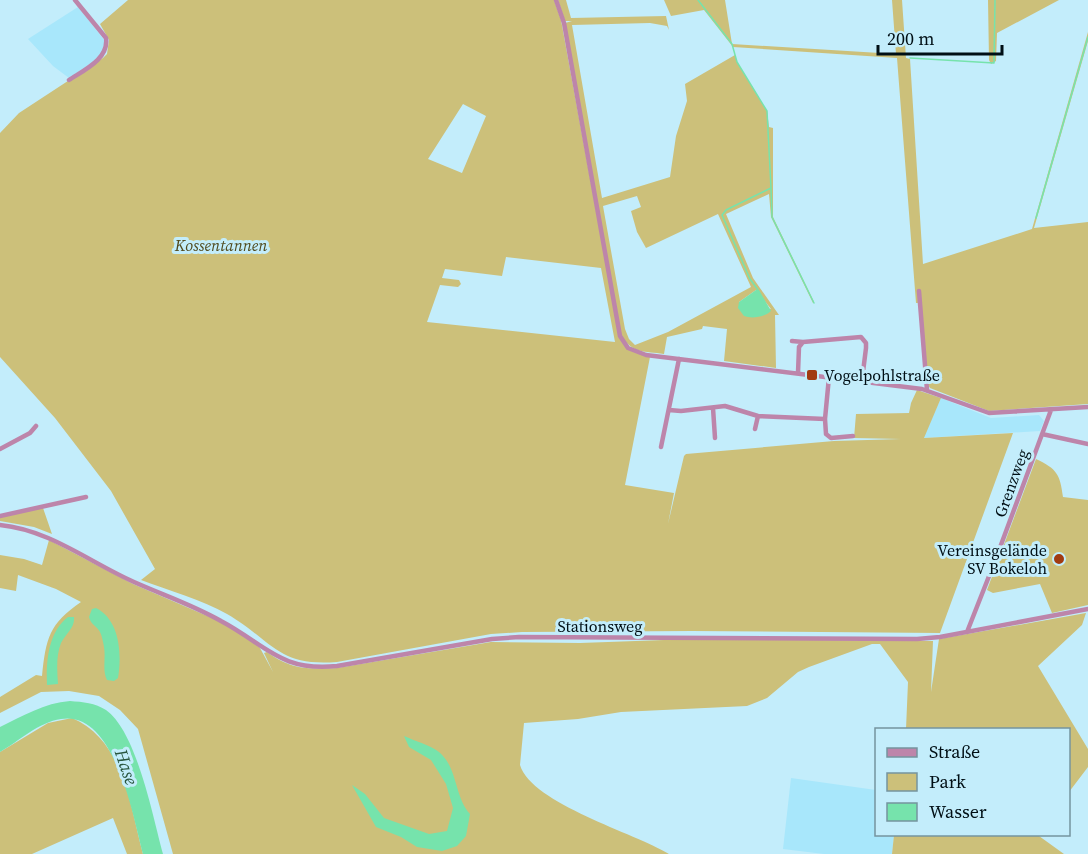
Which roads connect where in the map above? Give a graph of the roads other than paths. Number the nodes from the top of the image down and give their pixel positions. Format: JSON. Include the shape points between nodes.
{"nodes":[{"id":1,"x":75,"y":0,"type":"edge"},
{"id":2,"x":556,"y":0,"type":"edge"},
{"id":3,"x":69,"y":80,"type":"dead end"},
{"id":4,"x":919,"y":291,"type":"dead end"},
{"id":5,"x":861,"y":329,"type":"dead end"},
{"id":6,"x":861,"y":337,"type":"junction"},
{"id":7,"x":792,"y":341,"type":"dead end"},
{"id":8,"x":803,"y":342,"type":"junction"},
{"id":9,"x":680,"y":359,"type":"junction"},
{"id":10,"x":798,"y":373,"type":"junction"},
{"id":11,"x":829,"y":377,"type":"junction"},
{"id":12,"x":862,"y":380,"type":"junction"},
{"id":13,"x":927,"y":390,"type":"junction"},
{"id":14,"x":1088,"y":407,"type":"edge"},
{"id":15,"x":713,"y":408,"type":"junction"},
{"id":16,"x":669,"y":410,"type":"junction"},
{"id":17,"x":1051,"y":410,"type":"junction"},
{"id":18,"x":758,"y":416,"type":"junction"},
{"id":19,"x":825,"y":419,"type":"junction"},
{"id":20,"x":36,"y":426,"type":"dead end"},
{"id":21,"x":755,"y":429,"type":"dead end"},
{"id":22,"x":1042,"y":434,"type":"junction"},
{"id":23,"x":853,"y":436,"type":"dead end"},
{"id":24,"x":715,"y":438,"type":"dead end"},
{"id":25,"x":1088,"y":444,"type":"edge"},
{"id":26,"x":661,"y":447,"type":"dead end"},
{"id":27,"x":0,"y":449,"type":"edge"},
{"id":28,"x":86,"y":497,"type":"dead end"},
{"id":29,"x":0,"y":516,"type":"edge"},
{"id":30,"x":0,"y":525,"type":"edge"},
{"id":31,"x":1088,"y":609,"type":"edge"},
{"id":32,"x":967,"y":632,"type":"junction"}],
"edges":[{"from":1,"to":3,"type":"street","via":[[107,44],[101,58]]},
{"from":2,"to":9,"type":"street","via":[[564,22],[620,336],[633,351]]},
{"from":4,"to":13,"type":"street"},
{"from":5,"to":6,"type":"street"},
{"from":6,"to":8,"type":"street"},
{"from":6,"to":12,"type":"street","via":[[866,343]]},
{"from":7,"to":8,"type":"street"},
{"from":8,"to":10,"type":"street"},
{"from":9,"to":10,"type":"street"},
{"from":9,"to":16,"type":"street"},
{"from":10,"to":11,"type":"street"},
{"from":11,"to":12,"type":"street"},
{"from":11,"to":19,"type":"street"},
{"from":12,"to":13,"type":"street"},
{"from":13,"to":17,"type":"street","via":[[989,413]]},
{"from":14,"to":17,"type":"street"},
{"from":15,"to":16,"type":"street"},
{"from":15,"to":18,"type":"street","via":[[730,407]]},
{"from":15,"to":24,"type":"street"},
{"from":16,"to":26,"type":"street"},
{"from":17,"to":22,"type":"street","name":"Grenzweg"},
{"from":18,"to":19,"type":"street"},
{"from":18,"to":21,"type":"street"},
{"from":19,"to":23,"type":"street","via":[[829,438]]},
{"from":20,"to":27,"type":"street"},
{"from":22,"to":25,"type":"street"},
{"from":22,"to":32,"type":"street","name":"Grenzweg"},
{"from":28,"to":29,"type":"street"},
{"from":30,"to":32,"type":"street","name":"Stationsweg","via":[[49,537],[134,582],[221,620],[284,660],[301,666],[336,666],[492,639],[917,639]]},
{"from":31,"to":32,"type":"street","name":"Stationsweg"}]}
